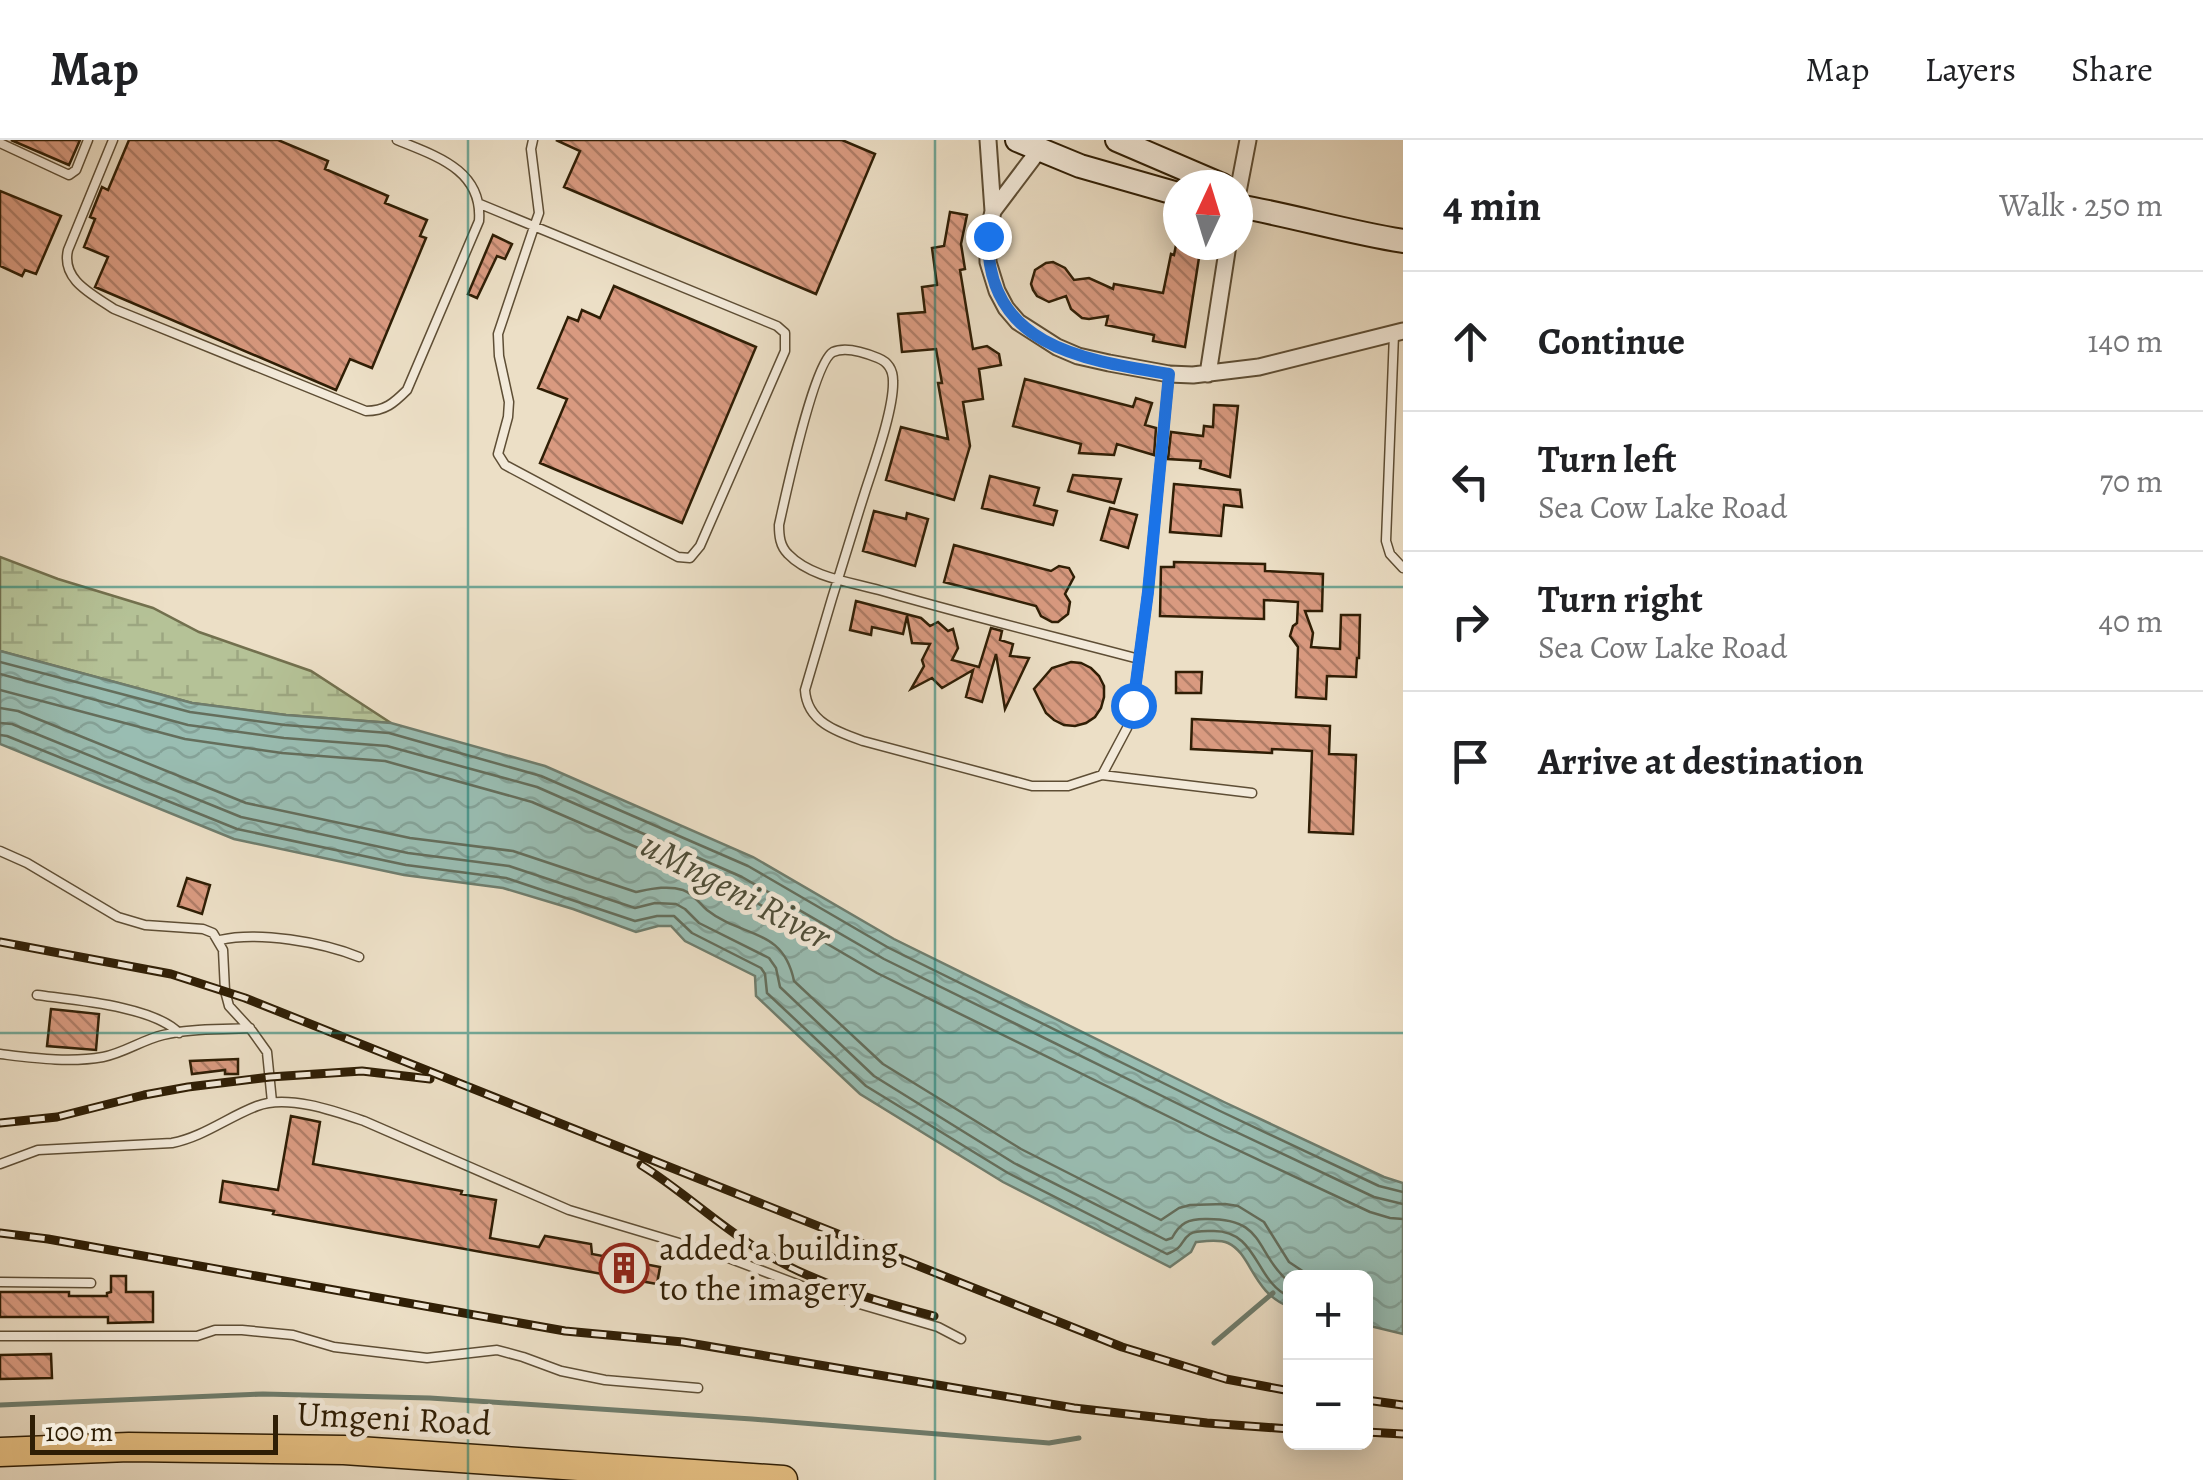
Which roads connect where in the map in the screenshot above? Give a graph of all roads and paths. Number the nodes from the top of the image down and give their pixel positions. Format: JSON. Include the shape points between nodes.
{"nodes":[{"id":1,"x":88,"y":140,"type":"edge"},
{"id":2,"x":113,"y":140,"type":"edge"},
{"id":3,"x":397,"y":140,"type":"edge"},
{"id":4,"x":533,"y":140,"type":"edge"},
{"id":5,"x":988,"y":140,"type":"edge"},
{"id":6,"x":1016,"y":140,"type":"edge"},
{"id":7,"x":1117,"y":140,"type":"edge"},
{"id":8,"x":1248,"y":140,"type":"edge"},
{"id":9,"x":0,"y":144,"type":"edge"},
{"id":10,"x":1039,"y":150,"type":"junction"},
{"id":11,"x":1187,"y":170,"type":"edge"},
{"id":12,"x":1242,"y":170,"type":"edge"},
{"id":13,"x":1163,"y":190,"type":"edge"},
{"id":14,"x":1253,"y":202,"type":"edge"},
{"id":15,"x":480,"y":204,"type":"junction"},
{"id":16,"x":1253,"y":209,"type":"edge"},
{"id":17,"x":993,"y":210,"type":"junction"},
{"id":18,"x":1271,"y":212,"type":"junction"},
{"id":19,"x":534,"y":227,"type":"junction"},
{"id":20,"x":1403,"y":241,"type":"edge"},
{"id":21,"x":1225,"y":260,"type":"edge"},
{"id":22,"x":1399,"y":332,"type":"edge"},
{"id":23,"x":1169,"y":374,"type":"junction"},
{"id":24,"x":1208,"y":374,"type":"junction"},
{"id":25,"x":1392,"y":401,"type":"junction"},
{"id":26,"x":1403,"y":402,"type":"edge"},
{"id":27,"x":1403,"y":568,"type":"edge"},
{"id":28,"x":838,"y":578,"type":"junction"},
{"id":29,"x":1139,"y":658,"type":"junction"},
{"id":30,"x":1102,"y":775,"type":"junction"},
{"id":31,"x":1252,"y":793,"type":"dead end"},
{"id":32,"x":0,"y":851,"type":"edge"},
{"id":33,"x":220,"y":940,"type":"junction"},
{"id":34,"x":359,"y":957,"type":"dead end"},
{"id":35,"x":37,"y":995,"type":"dead end"},
{"id":36,"x":250,"y":1028,"type":"junction"},
{"id":37,"x":179,"y":1033,"type":"junction"},
{"id":38,"x":0,"y":1054,"type":"edge"},
{"id":39,"x":272,"y":1102,"type":"junction"},
{"id":40,"x":0,"y":1164,"type":"edge"},
{"id":41,"x":0,"y":1282,"type":"edge"},
{"id":42,"x":92,"y":1283,"type":"dead end"},
{"id":43,"x":0,"y":1336,"type":"edge"},
{"id":44,"x":961,"y":1339,"type":"dead end"},
{"id":45,"x":698,"y":1388,"type":"dead end"},
{"id":46,"x":0,"y":1452,"type":"edge"},
{"id":47,"x":783,"y":1480,"type":"edge"}],
"edges":[{"from":1,"to":9,"type":"lane","via":[[69,175]]},
{"from":2,"to":15,"type":"lane","via":[[68,250],[78,285],[114,309],[366,411],[392,405],[407,390]]},
{"from":3,"to":15,"type":"lane","via":[[459,170]]},
{"from":4,"to":19,"type":"lane"},
{"from":5,"to":17,"type":"street"},
{"from":6,"to":10,"type":"main road"},
{"from":7,"to":11,"type":"main road"},
{"from":8,"to":12,"type":"street"},
{"from":10,"to":13,"type":"main road"},
{"from":10,"to":17,"type":"street"},
{"from":14,"to":18,"type":"main road"},
{"from":15,"to":19,"type":"lane"},
{"from":16,"to":18,"type":"main road"},
{"from":17,"to":23,"type":"street","via":[[988,262],[996,291],[1018,322],[1078,356]]},
{"from":18,"to":20,"type":"main road"},
{"from":19,"to":19,"type":"lane","via":[[498,334],[509,402],[499,457],[690,558],[785,351],[785,333]]},
{"from":21,"to":24,"type":"street"},
{"from":22,"to":24,"type":"street"},
{"from":22,"to":25,"type":"lane"},
{"from":23,"to":24,"type":"street"},
{"from":23,"to":29,"type":"lane"},
{"from":25,"to":26,"type":"lane"},
{"from":25,"to":27,"type":"lane","via":[[1386,541]]},
{"from":28,"to":28,"type":"lane","via":[[785,552],[779,526],[818,375],[833,352],[846,350],[884,360],[894,382]]},
{"from":28,"to":29,"type":"lane"},
{"from":28,"to":30,"type":"lane","via":[[805,690],[821,722],[863,741],[1032,786],[1068,786]]},
{"from":29,"to":30,"type":"lane","via":[[1127,728]]},
{"from":30,"to":31,"type":"lane"},
{"from":32,"to":33,"type":"lane","via":[[118,916],[203,929]]},
{"from":33,"to":34,"type":"lane","via":[[276,938]]},
{"from":33,"to":36,"type":"lane","via":[[229,1006]]},
{"from":35,"to":37,"type":"lane","via":[[126,1010]]},
{"from":36,"to":37,"type":"lane"},
{"from":36,"to":39,"type":"lane","via":[[267,1052]]},
{"from":37,"to":38,"type":"lane","via":[[84,1059]]},
{"from":39,"to":40,"type":"lane","via":[[186,1140],[38,1150]]},
{"from":39,"to":44,"type":"lane","via":[[364,1121],[569,1210]]},
{"from":41,"to":42,"type":"lane"},
{"from":43,"to":45,"type":"lane","via":[[242,1330],[427,1358],[498,1350],[605,1380]]},
{"from":46,"to":47,"type":"highway","name":"Umgeni Road","via":[[344,1450]]}]}
